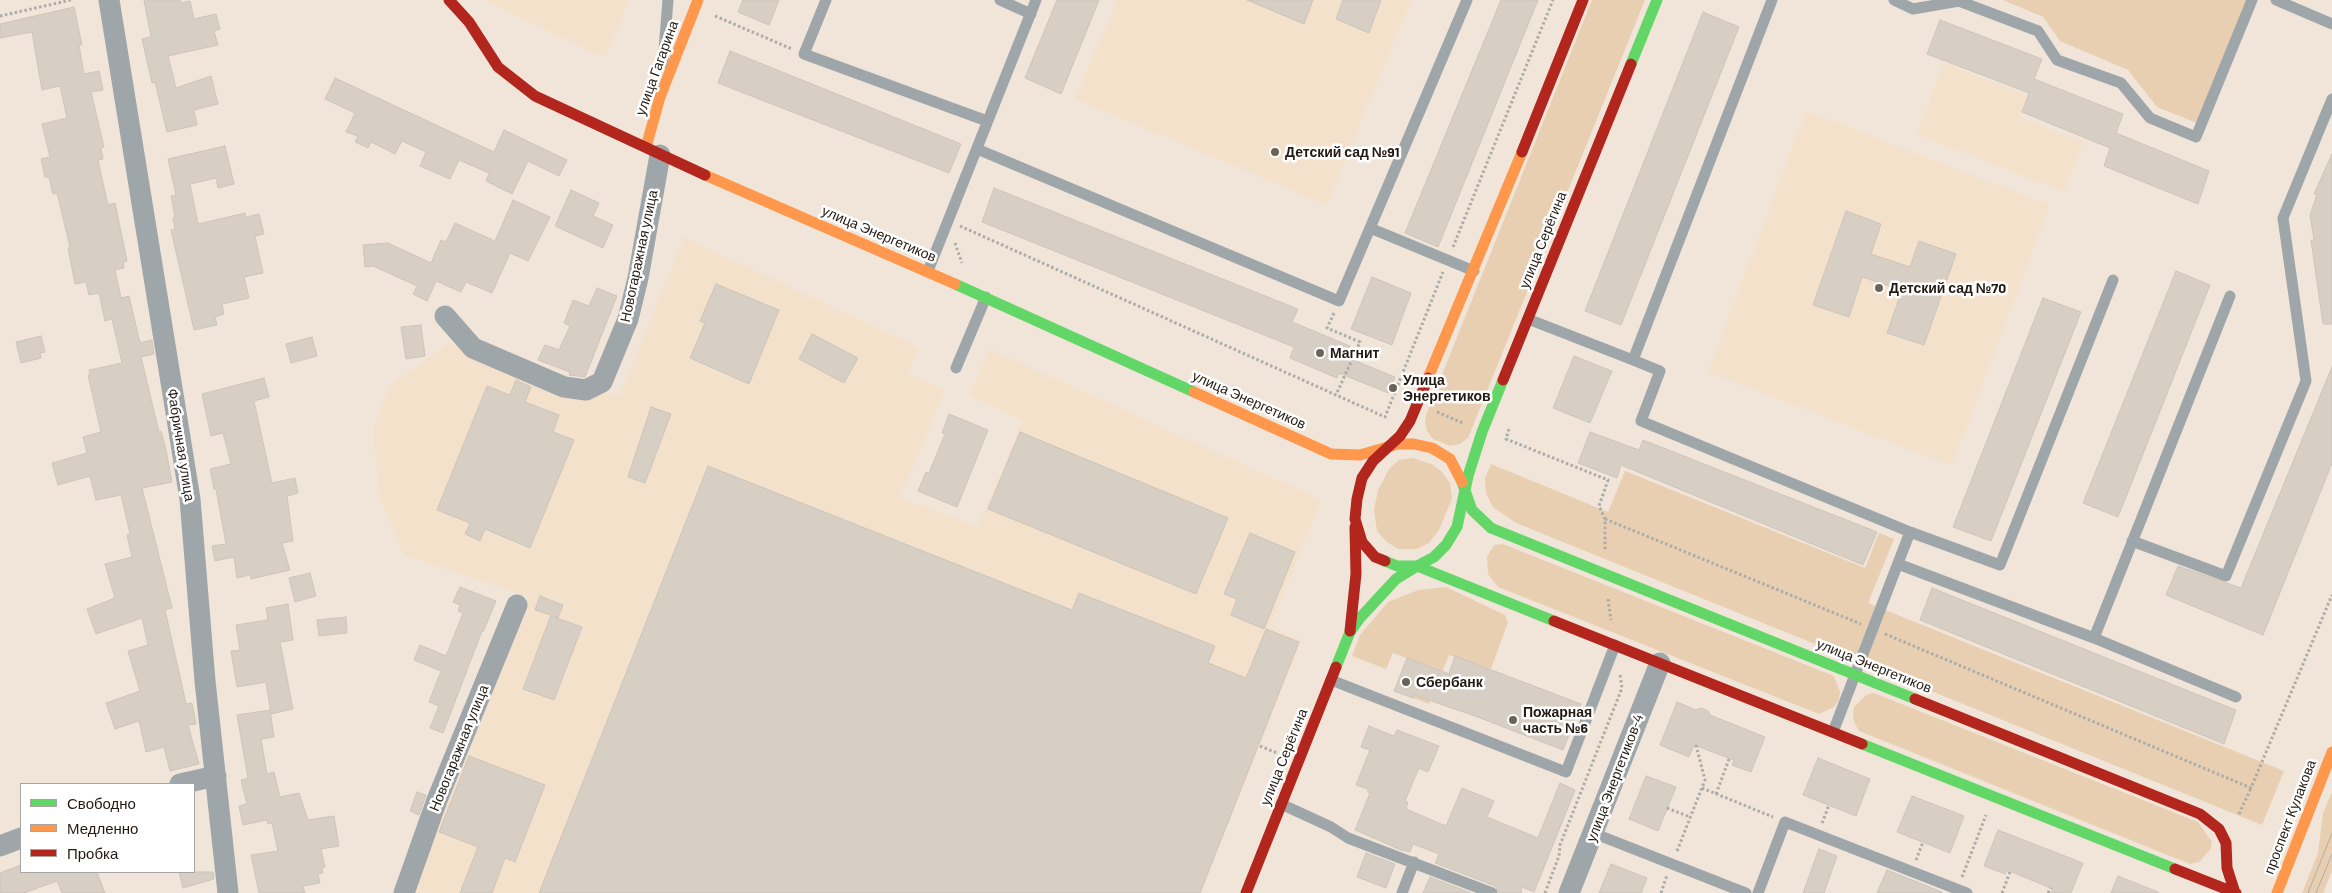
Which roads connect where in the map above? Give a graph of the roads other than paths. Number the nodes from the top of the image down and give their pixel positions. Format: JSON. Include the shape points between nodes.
{"nodes":[{"id":1,"x":109,"y":0,"type":"edge"},
{"id":2,"x":448,"y":0,"type":"edge"},
{"id":3,"x":668,"y":0,"type":"edge"},
{"id":4,"x":826,"y":0,"type":"edge"},
{"id":5,"x":1000,"y":0,"type":"edge"},
{"id":6,"x":1036,"y":0,"type":"edge"},
{"id":7,"x":1467,"y":0,"type":"edge"},
{"id":8,"x":1583,"y":0,"type":"edge"},
{"id":9,"x":1657,"y":0,"type":"edge"},
{"id":10,"x":1772,"y":0,"type":"edge"},
{"id":11,"x":1894,"y":0,"type":"edge"},
{"id":12,"x":2252,"y":0,"type":"edge"},
{"id":13,"x":2276,"y":0,"type":"edge"},
{"id":14,"x":697,"y":4,"type":"edge"},
{"id":15,"x":1031,"y":14,"type":"junction"},
{"id":16,"x":2332,"y":24,"type":"edge"},
{"id":17,"x":660,"y":98,"type":"junction"},
{"id":18,"x":2332,"y":99,"type":"edge"},
{"id":19,"x":987,"y":121,"type":"junction"},
{"id":20,"x":977,"y":149,"type":"junction"},
{"id":21,"x":653,"y":151,"type":"junction"},
{"id":22,"x":1370,"y":228,"type":"junction"},
{"id":23,"x":928,"y":271,"type":"junction"},
{"id":24,"x":1474,"y":271,"type":"junction"},
{"id":25,"x":2112,"y":280,"type":"dead end"},
{"id":26,"x":2230,"y":296,"type":"dead end"},
{"id":27,"x":986,"y":297,"type":"junction"},
{"id":28,"x":445,"y":316,"type":"dead end"},
{"id":29,"x":1527,"y":319,"type":"junction"},
{"id":30,"x":1632,"y":360,"type":"junction"},
{"id":31,"x":956,"y":368,"type":"dead end"},
{"id":32,"x":1382,"y":450,"type":"junction"},
{"id":33,"x":1331,"y":454,"type":"junction"},
{"id":34,"x":1342,"y":466,"type":"dead end"},
{"id":35,"x":1350,"y":484,"type":"dead end"},
{"id":36,"x":1465,"y":494,"type":"junction"},
{"id":37,"x":1355,"y":519,"type":"junction"},
{"id":38,"x":1910,"y":532,"type":"junction"},
{"id":39,"x":2132,"y":541,"type":"junction"},
{"id":40,"x":1898,"y":564,"type":"junction"},
{"id":41,"x":1417,"y":566,"type":"junction"},
{"id":42,"x":517,"y":605,"type":"dead end"},
{"id":43,"x":1350,"y":632,"type":"junction"},
{"id":44,"x":2094,"y":638,"type":"junction"},
{"id":45,"x":1615,"y":645,"type":"junction"},
{"id":46,"x":1660,"y":663,"type":"junction"},
{"id":47,"x":1855,"y":675,"type":"junction"},
{"id":48,"x":1331,"y":680,"type":"junction"},
{"id":49,"x":2236,"y":697,"type":"dead end"},
{"id":50,"x":1833,"y":732,"type":"junction"},
{"id":51,"x":2332,"y":752,"type":"edge"},
{"id":52,"x":216,"y":776,"type":"junction"},
{"id":53,"x":184,"y":783,"type":"edge"},
{"id":54,"x":1281,"y":804,"type":"junction"},
{"id":55,"x":1593,"y":833,"type":"junction"},
{"id":56,"x":20,"y":838,"type":"edge"},
{"id":57,"x":0,"y":846,"type":"edge"},
{"id":58,"x":1414,"y":862,"type":"junction"},
{"id":59,"x":1962,"y":891,"type":"edge"},
{"id":60,"x":228,"y":893,"type":"edge"},
{"id":61,"x":404,"y":893,"type":"edge"},
{"id":62,"x":1246,"y":893,"type":"edge"},
{"id":63,"x":1402,"y":893,"type":"edge"},
{"id":64,"x":1492,"y":893,"type":"edge"},
{"id":65,"x":1570,"y":893,"type":"edge"},
{"id":66,"x":1746,"y":893,"type":"edge"},
{"id":67,"x":1758,"y":893,"type":"edge"},
{"id":68,"x":2236,"y":893,"type":"edge"},
{"id":69,"x":2277,"y":893,"type":"edge"}],
"edges":[{"from":1,"to":52,"type":"street","name":"Фабричная улица","via":[[190,499]]},
{"from":2,"to":21,"type":"street","name":"улица Энергетиков","via":[[469,22],[498,66],[510,78],[536,96]]},
{"from":3,"to":17,"type":"lane"},
{"from":4,"to":19,"type":"lane","via":[[804,54]]},
{"from":5,"to":15,"type":"lane"},
{"from":6,"to":15,"type":"lane"},
{"from":7,"to":22,"type":"lane"},
{"from":8,"to":24,"type":"street"},
{"from":9,"to":29,"type":"street","name":"улица Серёгина"},
{"from":10,"to":30,"type":"lane"},
{"from":11,"to":12,"type":"lane","via":[[1913,8],[1959,0],[2038,31],[2057,60],[2121,83],[2150,118],[2196,137]]},
{"from":13,"to":16,"type":"lane"},
{"from":14,"to":17,"type":"street","name":"улица Гагарина"},
{"from":15,"to":19,"type":"lane"},
{"from":17,"to":21,"type":"street","name":"улица Гагарина"},
{"from":18,"to":39,"type":"lane","via":[[2283,218],[2306,382],[2226,576]]},
{"from":19,"to":20,"type":"lane"},
{"from":20,"to":22,"type":"lane","via":[[1340,301]]},
{"from":20,"to":23,"type":"lane"},
{"from":21,"to":23,"type":"street","name":"улица Энергетиков"},
{"from":21,"to":28,"type":"street","name":"Новогаражная улица","via":[[638,278],[628,319],[602,382],[586,390],[555,383],[473,348]]},
{"from":22,"to":24,"type":"lane"},
{"from":23,"to":27,"type":"street","name":"улица Энергетиков"},
{"from":24,"to":32,"type":"street","via":[[1410,421],[1400,436]]},
{"from":25,"to":38,"type":"lane","via":[[2000,565]]},
{"from":26,"to":39,"type":"lane"},
{"from":27,"to":31,"type":"lane"},
{"from":27,"to":33,"type":"street","name":"улица Энергетиков"},
{"from":29,"to":30,"type":"lane"},
{"from":29,"to":36,"type":"street","name":"улица Серёгина","via":[[1482,432]]},
{"from":30,"to":38,"type":"lane","via":[[1660,371],[1641,421]]},
{"from":32,"to":33,"type":"street","via":[[1347,456]]},
{"from":32,"to":36,"type":"street","via":[[1398,444],[1432,448],[1450,459]]},
{"from":32,"to":37,"type":"street","via":[[1362,478]]},
{"from":33,"to":34,"type":"street"},
{"from":35,"to":37,"type":"street"},
{"from":36,"to":41,"type":"street","via":[[1457,527],[1446,545],[1434,557]]},
{"from":36,"to":47,"type":"street","name":"улица Энергетиков","via":[[1478,517],[1491,528]]},
{"from":37,"to":41,"type":"street","via":[[1362,542],[1375,557],[1397,566]]},
{"from":37,"to":43,"type":"street","via":[[1356,574]]},
{"from":38,"to":40,"type":"lane"},
{"from":39,"to":44,"type":"lane"},
{"from":40,"to":44,"type":"lane"},
{"from":40,"to":47,"type":"lane"},
{"from":41,"to":43,"type":"street","via":[[1396,580]]},
{"from":41,"to":45,"type":"street","name":"улица Энергетиков"},
{"from":42,"to":61,"type":"street","name":"Новогаражная улица","via":[[437,800]]},
{"from":43,"to":48,"type":"street","name":"улица Серёгина"},
{"from":44,"to":49,"type":"lane"},
{"from":45,"to":46,"type":"street","name":"улица Энергетиков"},
{"from":45,"to":48,"type":"lane","via":[[1566,772]]},
{"from":46,"to":50,"type":"street","name":"улица Энергетиков"},
{"from":46,"to":55,"type":"street","name":"улица Энергетиков-4"},
{"from":47,"to":50,"type":"lane"},
{"from":47,"to":68,"type":"street","name":"улица Энергетиков","via":[[2200,814],[2219,829],[2226,843],[2227,868]]},
{"from":48,"to":54,"type":"street","name":"улица Серёгина"},
{"from":50,"to":68,"type":"street","name":"улица Энергетиков","via":[[2196,881]]},
{"from":51,"to":69,"type":"street","name":"проспект Кулакова"},
{"from":52,"to":53,"type":"street"},
{"from":52,"to":60,"type":"street","name":"Фабричная улица"},
{"from":54,"to":58,"type":"lane","via":[[1348,838]]},
{"from":54,"to":62,"type":"street","name":"улица Серёгина"},
{"from":55,"to":65,"type":"street","name":"улица Энергетиков-4"},
{"from":55,"to":66,"type":"lane"},
{"from":56,"to":57,"type":"street"},
{"from":58,"to":63,"type":"lane"},
{"from":58,"to":64,"type":"lane"},
{"from":59,"to":67,"type":"lane","via":[[1786,822]]}]}
